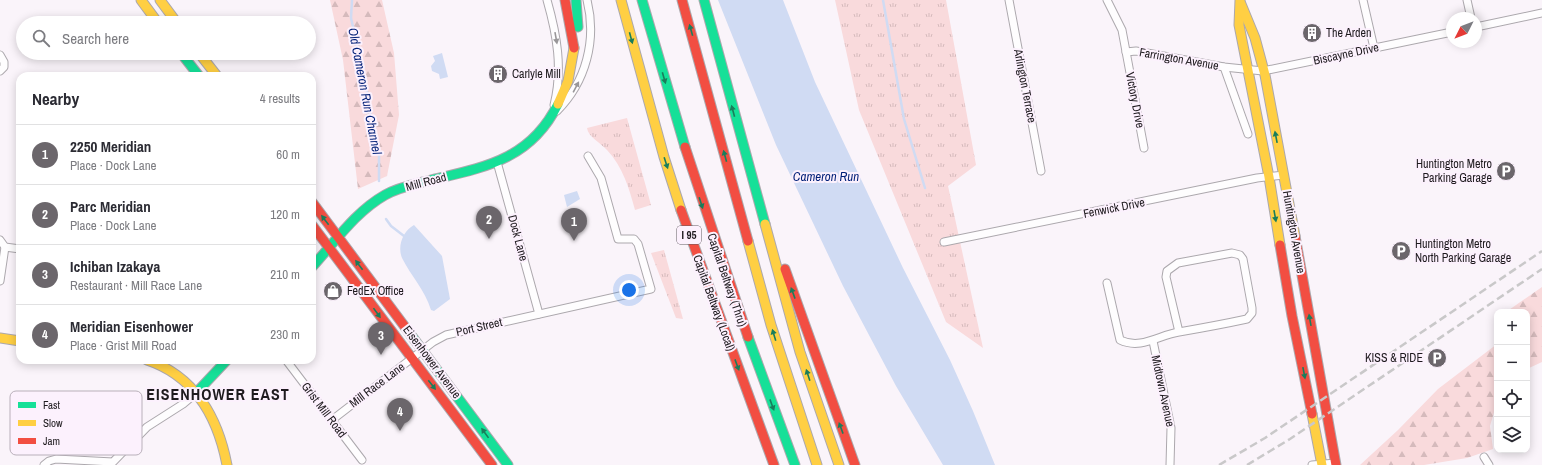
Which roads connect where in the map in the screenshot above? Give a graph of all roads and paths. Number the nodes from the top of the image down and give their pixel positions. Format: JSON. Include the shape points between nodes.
{"nodes":[{"id":1,"x":141,"y":0,"type":"edge"},
{"id":2,"x":160,"y":0,"type":"edge"},
{"id":3,"x":547,"y":0,"type":"edge"},
{"id":4,"x":565,"y":0,"type":"edge"},
{"id":5,"x":576,"y":0,"type":"edge"},
{"id":6,"x":587,"y":0,"type":"edge"},
{"id":7,"x":621,"y":0,"type":"edge"},
{"id":8,"x":642,"y":0,"type":"edge"},
{"id":9,"x":682,"y":0,"type":"edge"},
{"id":10,"x":704,"y":0,"type":"edge"},
{"id":11,"x":1009,"y":0,"type":"edge"},
{"id":12,"x":1107,"y":0,"type":"edge"},
{"id":13,"x":1363,"y":0,"type":"edge"},
{"id":14,"x":1467,"y":0,"type":"edge"},
{"id":15,"x":1240,"y":2,"type":"edge"},
{"id":16,"x":1469,"y":12,"type":"edge"},
{"id":17,"x":1542,"y":13,"type":"edge"},
{"id":18,"x":153,"y":16,"type":"edge"},
{"id":19,"x":172,"y":16,"type":"edge"},
{"id":20,"x":1482,"y":26,"type":"edge"},
{"id":21,"x":1446,"y":33,"type":"edge"},
{"id":22,"x":574,"y":48,"type":"junction"},
{"id":23,"x":1374,"y":48,"type":"junction"},
{"id":24,"x":1126,"y":52,"type":"junction"},
{"id":25,"x":0,"y":56,"type":"edge"},
{"id":26,"x":186,"y":60,"type":"edge"},
{"id":27,"x":204,"y":60,"type":"edge"},
{"id":28,"x":1224,"y":67,"type":"junction"},
{"id":29,"x":1248,"y":69,"type":"junction"},
{"id":30,"x":0,"y":71,"type":"edge"},
{"id":31,"x":1263,"y":71,"type":"junction"},
{"id":32,"x":196,"y":72,"type":"edge"},
{"id":33,"x":214,"y":72,"type":"edge"},
{"id":34,"x":551,"y":117,"type":"junction"},
{"id":35,"x":1248,"y":134,"type":"dead end"},
{"id":36,"x":1144,"y":148,"type":"dead end"},
{"id":37,"x":588,"y":156,"type":"dead end"},
{"id":38,"x":497,"y":162,"type":"junction"},
{"id":39,"x":1041,"y":171,"type":"dead end"},
{"id":40,"x":1284,"y":175,"type":"junction"},
{"id":41,"x":1269,"y":177,"type":"junction"},
{"id":42,"x":754,"y":189,"type":"junction"},
{"id":43,"x":316,"y":208,"type":"edge"},
{"id":44,"x":316,"y":230,"type":"edge"},
{"id":45,"x":338,"y":238,"type":"junction"},
{"id":46,"x":0,"y":240,"type":"edge"},
{"id":47,"x":944,"y":242,"type":"dead end"},
{"id":48,"x":5,"y":247,"type":"junction"},
{"id":49,"x":16,"y":248,"type":"edge"},
{"id":50,"x":329,"y":248,"type":"junction"},
{"id":51,"x":316,"y":263,"type":"edge"},
{"id":52,"x":0,"y":281,"type":"edge"},
{"id":53,"x":1107,"y":283,"type":"dead end"},
{"id":54,"x":539,"y":314,"type":"junction"},
{"id":55,"x":1178,"y":332,"type":"junction"},
{"id":56,"x":0,"y":338,"type":"edge"},
{"id":57,"x":16,"y":340,"type":"edge"},
{"id":58,"x":1153,"y":341,"type":"junction"},
{"id":59,"x":422,"y":350,"type":"junction"},
{"id":60,"x":412,"y":359,"type":"junction"},
{"id":61,"x":158,"y":364,"type":"edge"},
{"id":62,"x":223,"y":364,"type":"edge"},
{"id":63,"x":289,"y":364,"type":"edge"},
{"id":64,"x":196,"y":393,"type":"junction"},
{"id":65,"x":332,"y":420,"type":"junction"},
{"id":66,"x":142,"y":432,"type":"edge"},
{"id":67,"x":1333,"y":450,"type":"junction"},
{"id":68,"x":120,"y":455,"type":"edge"},
{"id":69,"x":1484,"y":457,"type":"dead end"},
{"id":70,"x":362,"y":460,"type":"dead end"},
{"id":71,"x":1322,"y":464,"type":"edge"},
{"id":72,"x":1336,"y":464,"type":"edge"},
{"id":73,"x":44,"y":465,"type":"edge"},
{"id":74,"x":227,"y":465,"type":"edge"},
{"id":75,"x":492,"y":465,"type":"edge"},
{"id":76,"x":508,"y":465,"type":"edge"},
{"id":77,"x":774,"y":465,"type":"edge"},
{"id":78,"x":795,"y":465,"type":"edge"},
{"id":79,"x":817,"y":465,"type":"edge"},
{"id":80,"x":839,"y":465,"type":"edge"},
{"id":81,"x":855,"y":465,"type":"edge"},
{"id":82,"x":1170,"y":465,"type":"edge"},
{"id":83,"x":1312,"y":465,"type":"edge"},
{"id":84,"x":1489,"y":465,"type":"edge"}],
"edges":[{"from":1,"to":18,"type":"main road"},
{"from":2,"to":19,"type":"main road"},
{"from":3,"to":34,"type":"street","name":"Mill Road","one_way":true,"via":[[558,56],[558,86]]},
{"from":4,"to":22,"type":"main road"},
{"from":5,"to":22,"type":"main road","name":"Mill Road","via":[[578,30]]},
{"from":34,"to":6,"type":"street","name":"Mill Road","one_way":true,"via":[[574,91],[585,65],[590,31]]},
{"from":7,"to":77,"type":"main road","name":"Capital Beltway (Local)","number":"I 95","one_way":true,"via":[[664,157],[691,240]]},
{"from":8,"to":78,"type":"main road","name":"Capital Beltway (Thru)","number":"I 95","one_way":true,"via":[[693,176],[730,291]]},
{"from":79,"to":9,"type":"main road","one_way":true,"via":[[771,325]]},
{"from":42,"to":10,"type":"main road","one_way":true},
{"from":11,"to":39,"type":"street","name":"Arlington Terrace"},
{"from":12,"to":24,"type":"street","name":"Farrington Avenue","via":[[1122,30]]},
{"from":13,"to":23,"type":"street"},
{"from":14,"to":16,"type":"street"},
{"from":15,"to":29,"type":"main road","name":"Huntington Avenue","via":[[1239,25]]},
{"from":15,"to":31,"type":"main road","name":"Huntington Avenue","via":[[1251,24]]},
{"from":17,"to":20,"type":"street"},
{"from":21,"to":23,"type":"street","name":"Biscayne Drive"},
{"from":22,"to":34,"type":"main road","name":"Mill Road","via":[[568,81]]},
{"from":23,"to":31,"type":"street","name":"Biscayne Drive"},
{"from":24,"to":28,"type":"street","name":"Farrington Avenue","via":[[1136,51]]},
{"from":24,"to":36,"type":"street","name":"Victory Drive"},
{"from":25,"to":30,"type":"street","via":[[4,67]]},
{"from":26,"to":32,"type":"main road"},
{"from":27,"to":33,"type":"main road"},
{"from":28,"to":29,"type":"street","name":"Farrington Avenue"},
{"from":28,"to":35,"type":"street"},
{"from":29,"to":31,"type":"street","name":"Farrington Avenue"},
{"from":29,"to":41,"type":"main road","name":"Huntington Avenue"},
{"from":40,"to":31,"type":"main road","name":"Huntington Avenue","one_way":true},
{"from":34,"to":38,"type":"main road","name":"Mill Road","via":[[523,149]]},
{"from":37,"to":54,"type":"street","name":"Port Street","via":[[601,178],[618,239],[634,239],[638,244],[651,289]]},
{"from":38,"to":45,"type":"main road","name":"Mill Road","via":[[392,191],[369,206]]},
{"from":38,"to":54,"type":"street","name":"Dock Lane"},
{"from":40,"to":41,"type":"street","name":"Fenwick Drive"},
{"from":67,"to":40,"type":"main road","name":"Huntington Avenue","one_way":true},
{"from":41,"to":47,"type":"street","name":"Fenwick Drive"},
{"from":41,"to":71,"type":"main road","name":"Huntington Avenue","one_way":true,"via":[[1292,316]]},
{"from":80,"to":42,"type":"main road","one_way":true,"via":[[800,352]]},
{"from":81,"to":42,"type":"main road","one_way":true},
{"from":45,"to":43,"type":"main road","name":"Eisenhower Avenue","one_way":true},
{"from":44,"to":50,"type":"main road","name":"Eisenhower Avenue"},
{"from":45,"to":50,"type":"main road","name":"Mill Road"},
{"from":59,"to":45,"type":"main road","name":"Eisenhower Avenue","one_way":true},
{"from":46,"to":48,"type":"street"},
{"from":48,"to":49,"type":"street"},
{"from":48,"to":52,"type":"street"},
{"from":50,"to":51,"type":"main road","name":"Mill Road"},
{"from":50,"to":60,"type":"main road","name":"Eisenhower Avenue","one_way":true},
{"from":53,"to":58,"type":"street","via":[[1120,340],[1128,344]]},
{"from":54,"to":59,"type":"street","name":"Port Street","via":[[446,335]]},
{"from":55,"to":55,"type":"street","via":[[1247,319],[1252,313],[1243,259],[1240,255],[1232,253],[1178,263],[1167,271],[1166,277]]},
{"from":55,"to":58,"type":"street"},
{"from":56,"to":57,"type":"main road"},
{"from":58,"to":82,"type":"street","name":"Midtown Avenue","via":[[1171,428]]},
{"from":59,"to":60,"type":"street","name":"Mill Race Lane"},
{"from":76,"to":59,"type":"main road","name":"Eisenhower Avenue","one_way":true},
{"from":60,"to":65,"type":"street","name":"Mill Race Lane"},
{"from":60,"to":75,"type":"main road","name":"Eisenhower Avenue","one_way":true},
{"from":61,"to":64,"type":"main road","via":[[178,375]]},
{"from":62,"to":64,"type":"main road"},
{"from":63,"to":65,"type":"street","name":"Grist Mill Road"},
{"from":64,"to":66,"type":"street"},
{"from":64,"to":74,"type":"main road","via":[[219,432]]},
{"from":65,"to":70,"type":"street","name":"Grist Mill Road"},
{"from":67,"to":71,"type":"street"},
{"from":67,"to":72,"type":"main road","name":"Huntington Avenue"},
{"from":68,"to":73,"type":"street","via":[[113,462],[56,459]]},
{"from":69,"to":84,"type":"street"},
{"from":71,"to":72,"type":"street"},
{"from":71,"to":83,"type":"street"}]}
